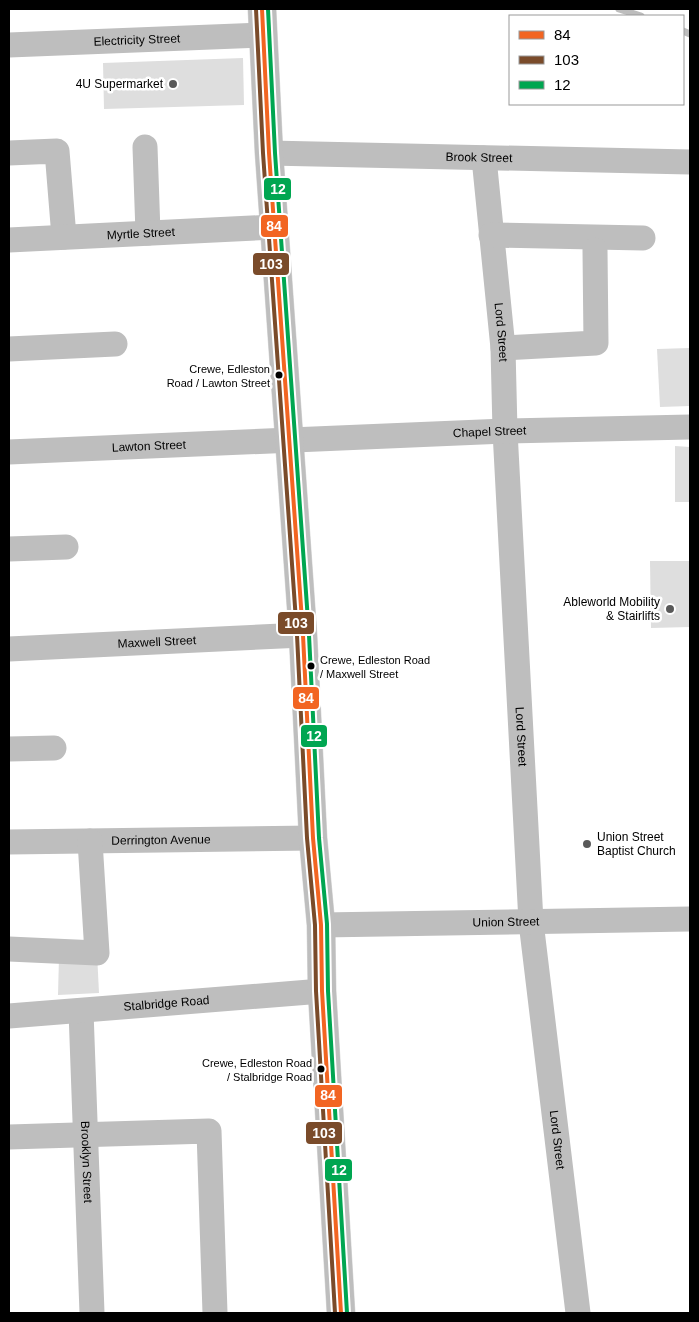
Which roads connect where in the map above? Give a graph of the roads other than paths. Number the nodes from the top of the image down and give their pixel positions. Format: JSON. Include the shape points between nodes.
{"nodes":[{"id":1,"x":263,"y":22,"type":"edge"},
{"id":2,"x":9,"y":45,"type":"edge"},
{"id":3,"x":145,"y":147,"type":"dead end"},
{"id":4,"x":269,"y":152,"type":"junction"},
{"id":5,"x":9,"y":153,"type":"edge"},
{"id":6,"x":484,"y":158,"type":"junction"},
{"id":7,"x":690,"y":162,"type":"edge"},
{"id":8,"x":274,"y":227,"type":"junction"},
{"id":9,"x":148,"y":233,"type":"junction"},
{"id":10,"x":491,"y":235,"type":"junction"},
{"id":11,"x":64,"y":237,"type":"junction"},
{"id":12,"x":643,"y":238,"type":"dead end"},
{"id":13,"x":9,"y":240,"type":"edge"},
{"id":14,"x":595,"y":250,"type":"dead end"},
{"id":15,"x":115,"y":344,"type":"dead end"},
{"id":16,"x":503,"y":348,"type":"junction"},
{"id":17,"x":9,"y":349,"type":"edge"},
{"id":18,"x":690,"y":428,"type":"edge"},
{"id":19,"x":505,"y":431,"type":"junction"},
{"id":20,"x":289,"y":441,"type":"junction"},
{"id":21,"x":9,"y":452,"type":"edge"},
{"id":22,"x":66,"y":547,"type":"dead end"},
{"id":23,"x":9,"y":549,"type":"edge"},
{"id":24,"x":303,"y":636,"type":"junction"},
{"id":25,"x":9,"y":649,"type":"edge"},
{"id":26,"x":54,"y":748,"type":"dead end"},
{"id":27,"x":9,"y":749,"type":"edge"},
{"id":28,"x":313,"y":838,"type":"junction"},
{"id":29,"x":90,"y":841,"type":"junction"},
{"id":30,"x":9,"y":842,"type":"edge"},
{"id":31,"x":690,"y":919,"type":"edge"},
{"id":32,"x":531,"y":922,"type":"junction"},
{"id":33,"x":321,"y":924,"type":"junction"},
{"id":34,"x":9,"y":949,"type":"edge"},
{"id":35,"x":322,"y":991,"type":"junction"},
{"id":36,"x":81,"y":1011,"type":"junction"},
{"id":37,"x":9,"y":1016,"type":"edge"},
{"id":38,"x":86,"y":1134,"type":"junction"},
{"id":39,"x":9,"y":1137,"type":"edge"},
{"id":40,"x":92,"y":1313,"type":"edge"},
{"id":41,"x":215,"y":1313,"type":"edge"},
{"id":42,"x":341,"y":1313,"type":"edge"},
{"id":43,"x":578,"y":1313,"type":"edge"}],
"edges":[{"from":1,"to":2,"type":"street","name":"Electricity Street"},
{"from":1,"to":4,"type":"main road"},
{"from":3,"to":9,"type":"street"},
{"from":4,"to":6,"type":"street","name":"Brook Street"},
{"from":4,"to":8,"type":"main road"},
{"from":5,"to":11,"type":"street","via":[[57,151]]},
{"from":6,"to":7,"type":"street","name":"Brook Street"},
{"from":6,"to":10,"type":"street","name":"Lord Street"},
{"from":8,"to":9,"type":"street","name":"Myrtle Street"},
{"from":8,"to":20,"type":"main road"},
{"from":9,"to":11,"type":"street","name":"Myrtle Street"},
{"from":10,"to":12,"type":"street"},
{"from":10,"to":16,"type":"street","name":"Lord Street"},
{"from":11,"to":13,"type":"street","name":"Myrtle Street"},
{"from":14,"to":16,"type":"street","via":[[596,343]]},
{"from":15,"to":17,"type":"street"},
{"from":16,"to":19,"type":"street","name":"Lord Street"},
{"from":18,"to":19,"type":"street","name":"Chapel Street"},
{"from":19,"to":20,"type":"street","name":"Chapel Street"},
{"from":19,"to":32,"type":"street","name":"Lord Street"},
{"from":20,"to":21,"type":"street","name":"Lawton Street"},
{"from":20,"to":24,"type":"main road"},
{"from":22,"to":23,"type":"street"},
{"from":24,"to":25,"type":"street","name":"Maxwell Street"},
{"from":24,"to":28,"type":"main road"},
{"from":26,"to":27,"type":"street"},
{"from":28,"to":29,"type":"street","name":"Derrington Avenue"},
{"from":28,"to":33,"type":"main road"},
{"from":29,"to":30,"type":"street","name":"Derrington Avenue"},
{"from":29,"to":34,"type":"street","via":[[97,953]]},
{"from":31,"to":32,"type":"street","name":"Union Street"},
{"from":32,"to":33,"type":"street","name":"Union Street"},
{"from":32,"to":43,"type":"street","name":"Lord Street"},
{"from":33,"to":35,"type":"main road"},
{"from":35,"to":36,"type":"street","name":"Stalbridge Road"},
{"from":35,"to":42,"type":"main road"},
{"from":36,"to":37,"type":"street","name":"Stalbridge Road"},
{"from":36,"to":38,"type":"street","name":"Brooklyn Street"},
{"from":38,"to":39,"type":"street"},
{"from":38,"to":40,"type":"street","name":"Brooklyn Street"},
{"from":38,"to":41,"type":"street","via":[[209,1131]]}]}
